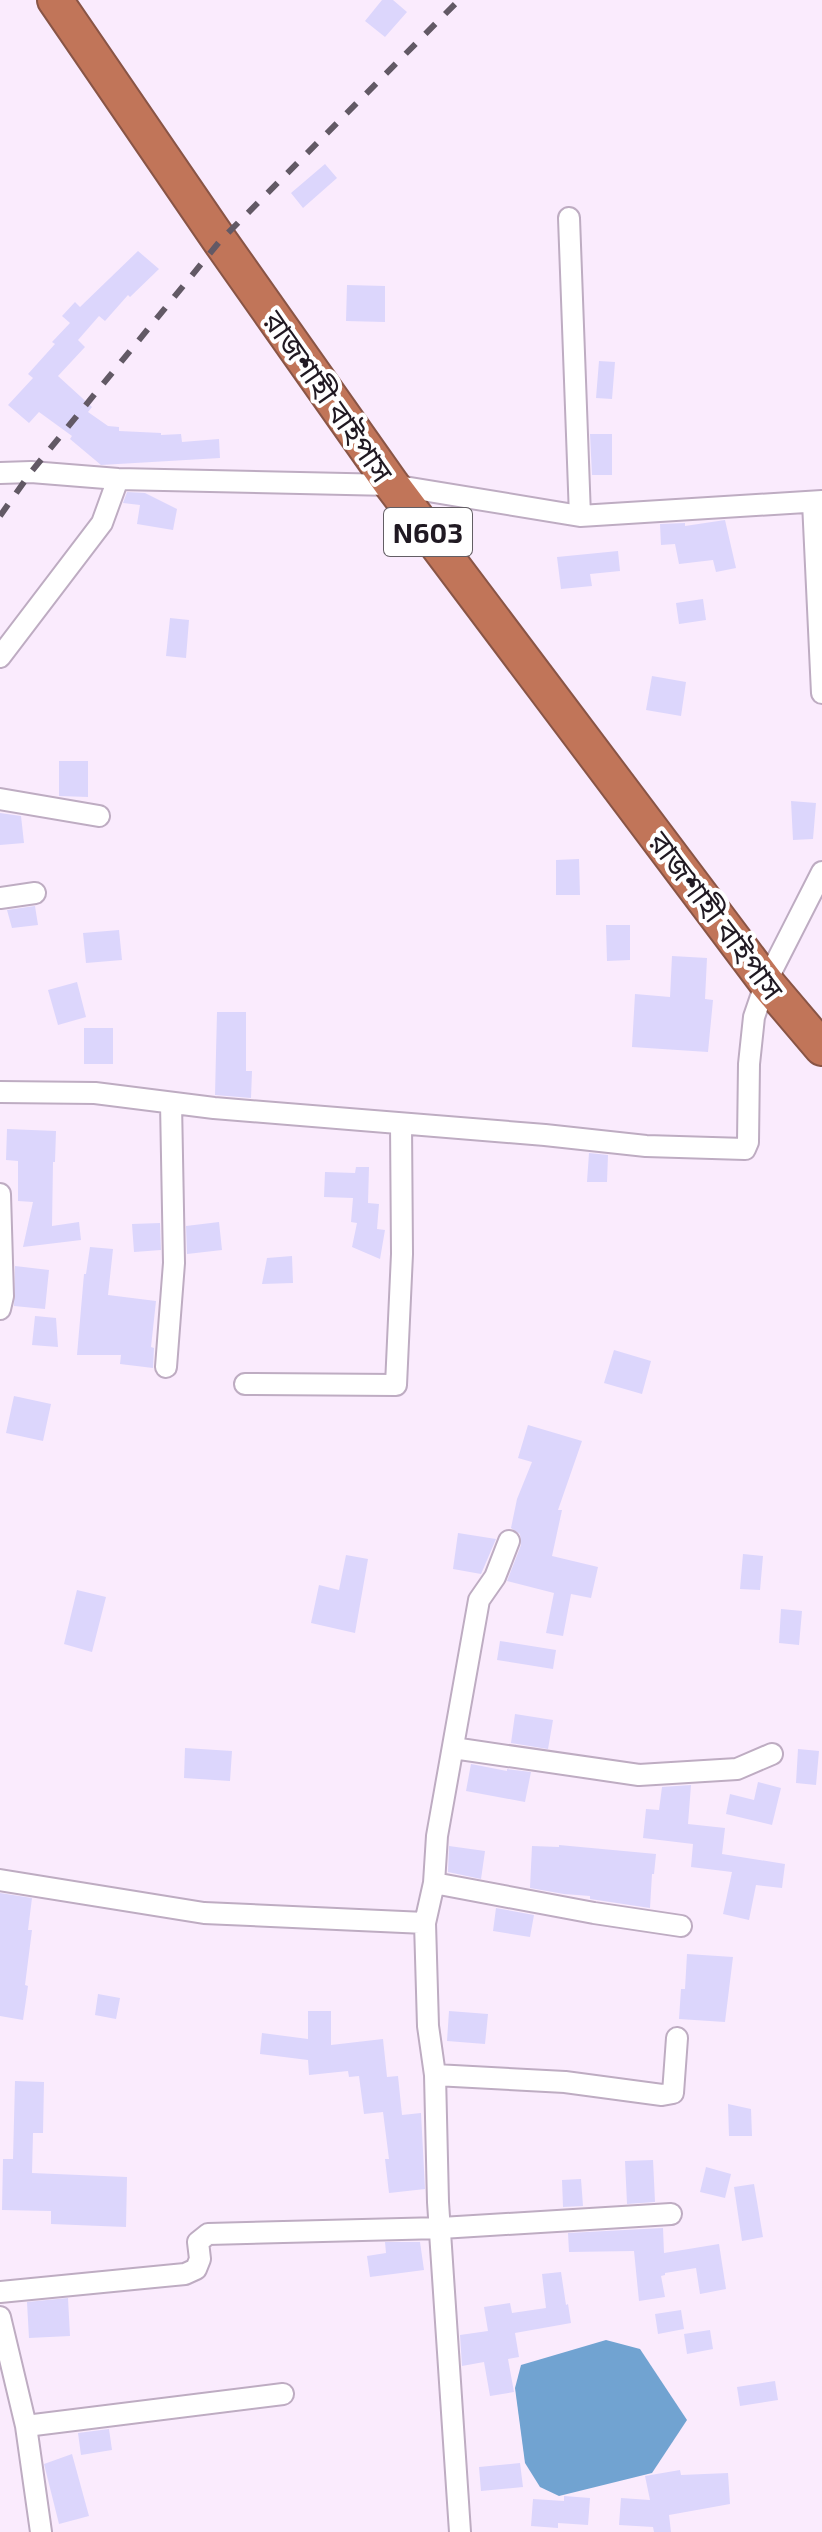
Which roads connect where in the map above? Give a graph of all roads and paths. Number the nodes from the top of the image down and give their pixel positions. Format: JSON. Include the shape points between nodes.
{"nodes":[{"id":1,"x":55,"y":0,"type":"edge"},
{"id":2,"x":569,"y":218,"type":"dead end"},
{"id":3,"x":0,"y":473,"type":"edge"},
{"id":4,"x":118,"y":479,"type":"junction"},
{"id":5,"x":392,"y":485,"type":"junction"},
{"id":6,"x":817,"y":501,"type":"edge"},
{"id":7,"x":580,"y":516,"type":"junction"},
{"id":8,"x":0,"y":657,"type":"edge"},
{"id":9,"x":822,"y":693,"type":"edge"},
{"id":10,"x":0,"y":799,"type":"edge"},
{"id":11,"x":99,"y":816,"type":"dead end"},
{"id":12,"x":822,"y":872,"type":"edge"},
{"id":13,"x":35,"y":893,"type":"dead end"},
{"id":14,"x":0,"y":898,"type":"edge"},
{"id":15,"x":766,"y":982,"type":"junction"},
{"id":16,"x":822,"y":1048,"type":"edge"},
{"id":17,"x":0,"y":1092,"type":"edge"},
{"id":18,"x":171,"y":1103,"type":"junction"},
{"id":19,"x":401,"y":1124,"type":"junction"},
{"id":20,"x":0,"y":1194,"type":"edge"},
{"id":21,"x":1,"y":1300,"type":"edge"},
{"id":22,"x":166,"y":1367,"type":"dead end"},
{"id":23,"x":245,"y":1384,"type":"dead end"},
{"id":24,"x":509,"y":1541,"type":"dead end"},
{"id":25,"x":453,"y":1748,"type":"junction"},
{"id":26,"x":772,"y":1754,"type":"dead end"},
{"id":27,"x":0,"y":1880,"type":"edge"},
{"id":28,"x":434,"y":1883,"type":"junction"},
{"id":29,"x":425,"y":1923,"type":"junction"},
{"id":30,"x":681,"y":1926,"type":"dead end"},
{"id":31,"x":677,"y":2038,"type":"dead end"},
{"id":32,"x":435,"y":2075,"type":"junction"},
{"id":33,"x":671,"y":2214,"type":"dead end"},
{"id":34,"x":441,"y":2228,"type":"junction"},
{"id":35,"x":0,"y":2292,"type":"edge"},
{"id":36,"x":0,"y":2317,"type":"edge"},
{"id":37,"x":283,"y":2394,"type":"dead end"},
{"id":38,"x":26,"y":2426,"type":"junction"},
{"id":39,"x":41,"y":2532,"type":"edge"},
{"id":40,"x":460,"y":2532,"type":"edge"}],
"edges":[{"from":1,"to":5,"type":"highway","name":"রাজশাহী বাইপাস","number":"N603"},
{"from":2,"to":7,"type":"street"},
{"from":3,"to":4,"type":"street"},
{"from":4,"to":5,"type":"street"},
{"from":4,"to":8,"type":"street","via":[[102,523]]},
{"from":5,"to":7,"type":"street"},
{"from":5,"to":15,"type":"highway","name":"রাজশাহী বাইপাস","number":"N603"},
{"from":6,"to":7,"type":"street"},
{"from":6,"to":9,"type":"street"},
{"from":10,"to":11,"type":"street"},
{"from":12,"to":15,"type":"street"},
{"from":13,"to":14,"type":"street"},
{"from":15,"to":16,"type":"highway","name":"রাজশাহী বাইপাস","number":"N603"},
{"from":15,"to":19,"type":"street","via":[[754,1017],[745,1149],[646,1146]]},
{"from":17,"to":18,"type":"street","via":[[95,1093]]},
{"from":18,"to":19,"type":"street"},
{"from":18,"to":22,"type":"street","via":[[174,1263]]},
{"from":19,"to":23,"type":"street","via":[[396,1385]]},
{"from":20,"to":21,"type":"street"},
{"from":24,"to":25,"type":"street","via":[[479,1600]]},
{"from":25,"to":26,"type":"street","via":[[639,1775],[737,1769]]},
{"from":25,"to":28,"type":"street"},
{"from":27,"to":29,"type":"street","via":[[204,1913]]},
{"from":28,"to":29,"type":"street"},
{"from":28,"to":30,"type":"street"},
{"from":29,"to":32,"type":"street"},
{"from":31,"to":32,"type":"street","via":[[673,2093],[662,2095],[565,2082]]},
{"from":32,"to":34,"type":"street"},
{"from":33,"to":34,"type":"street"},
{"from":34,"to":35,"type":"street","via":[[208,2234],[198,2242],[196,2269],[185,2274]]},
{"from":34,"to":40,"type":"street"},
{"from":36,"to":38,"type":"street"},
{"from":37,"to":38,"type":"street"},
{"from":38,"to":39,"type":"street"}]}
